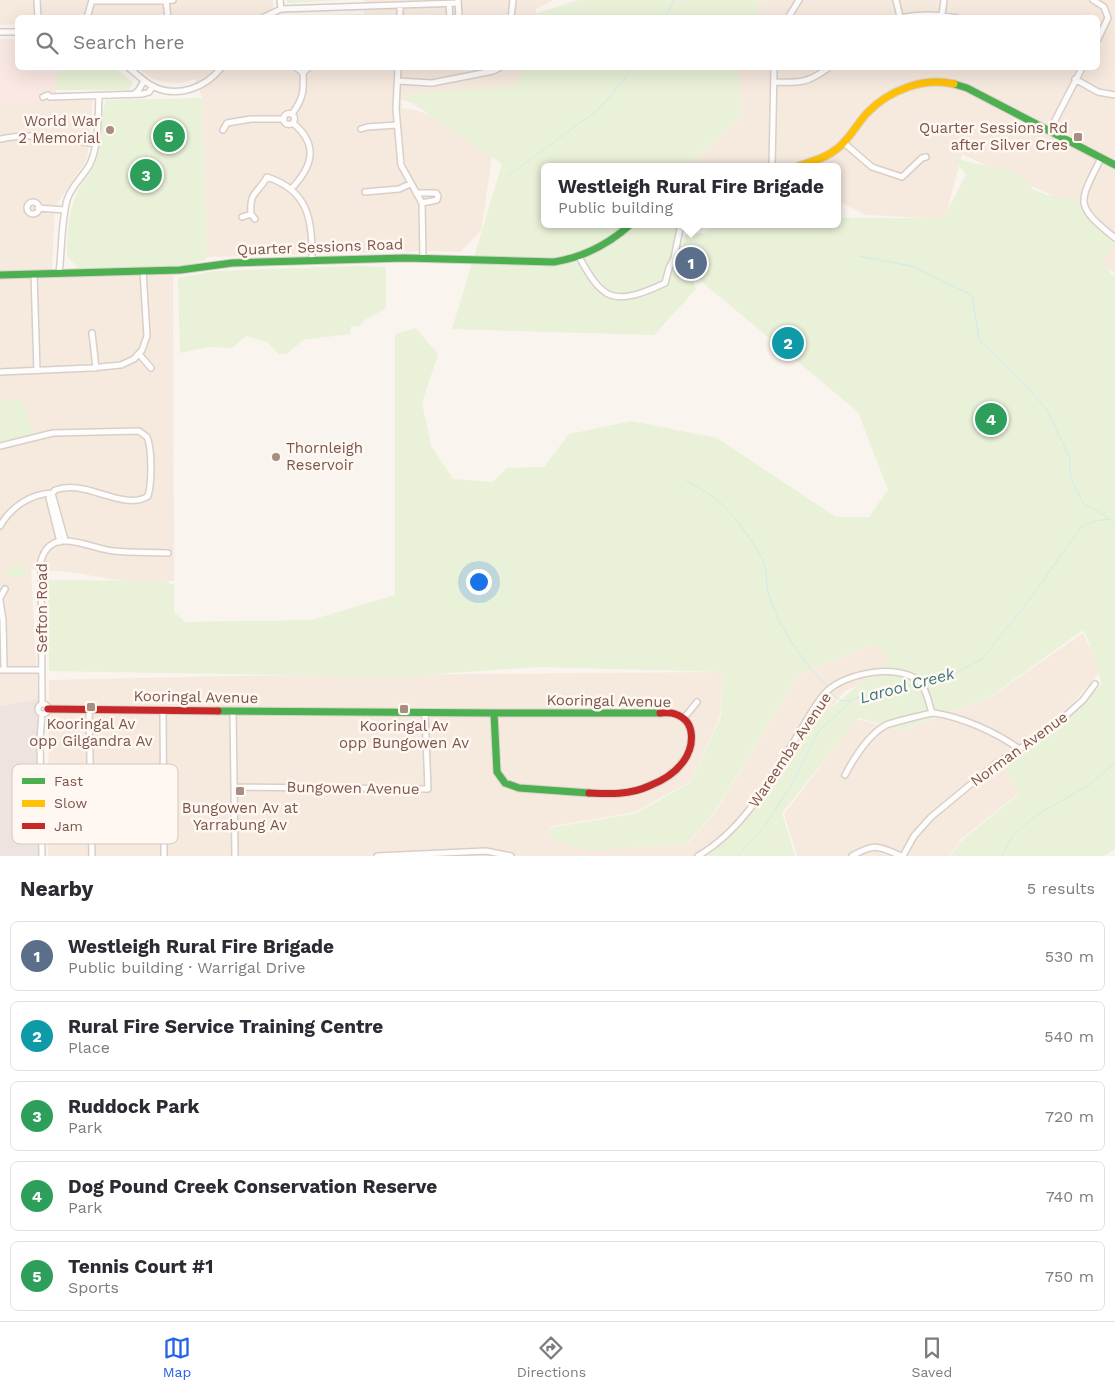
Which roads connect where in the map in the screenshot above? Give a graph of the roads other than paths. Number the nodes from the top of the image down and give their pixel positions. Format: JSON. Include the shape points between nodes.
{"nodes":[{"id":1,"x":38,"y":0,"type":"edge"},
{"id":2,"x":173,"y":0,"type":"edge"},
{"id":3,"x":280,"y":0,"type":"edge"},
{"id":4,"x":513,"y":0,"type":"edge"},
{"id":5,"x":799,"y":0,"type":"edge"},
{"id":6,"x":896,"y":0,"type":"edge"},
{"id":7,"x":944,"y":0,"type":"edge"},
{"id":8,"x":1093,"y":0,"type":"edge"},
{"id":9,"x":92,"y":1,"type":"edge"},
{"id":10,"x":166,"y":1,"type":"junction"},
{"id":11,"x":458,"y":1,"type":"edge"},
{"id":12,"x":416,"y":2,"type":"edge"},
{"id":13,"x":449,"y":4,"type":"junction"},
{"id":14,"x":400,"y":6,"type":"junction"},
{"id":15,"x":281,"y":9,"type":"junction"},
{"id":16,"x":38,"y":15,"type":"edge"},
{"id":17,"x":87,"y":15,"type":"edge"},
{"id":18,"x":168,"y":15,"type":"edge"},
{"id":19,"x":268,"y":15,"type":"edge"},
{"id":20,"x":400,"y":15,"type":"edge"},
{"id":21,"x":450,"y":15,"type":"edge"},
{"id":22,"x":459,"y":15,"type":"edge"},
{"id":23,"x":511,"y":15,"type":"edge"},
{"id":24,"x":790,"y":15,"type":"edge"},
{"id":25,"x":900,"y":15,"type":"edge"},
{"id":26,"x":942,"y":15,"type":"edge"},
{"id":27,"x":0,"y":32,"type":"edge"},
{"id":28,"x":15,"y":32,"type":"edge"},
{"id":29,"x":1100,"y":35,"type":"edge"},
{"id":30,"x":131,"y":70,"type":"edge"},
{"id":31,"x":219,"y":70,"type":"edge"},
{"id":32,"x":299,"y":70,"type":"edge"},
{"id":33,"x":306,"y":70,"type":"edge"},
{"id":34,"x":398,"y":70,"type":"edge"},
{"id":35,"x":495,"y":70,"type":"edge"},
{"id":36,"x":774,"y":70,"type":"edge"},
{"id":37,"x":825,"y":70,"type":"edge"},
{"id":38,"x":1080,"y":70,"type":"edge"},
{"id":39,"x":303,"y":73,"type":"junction"},
{"id":40,"x":398,"y":80,"type":"junction"},
{"id":41,"x":1075,"y":80,"type":"junction"},
{"id":42,"x":144,"y":81,"type":"junction"},
{"id":43,"x":775,"y":82,"type":"junction"},
{"id":44,"x":153,"y":86,"type":"junction"},
{"id":45,"x":135,"y":94,"type":"junction"},
{"id":46,"x":1115,"y":95,"type":"edge"},
{"id":47,"x":99,"y":96,"type":"junction"},
{"id":48,"x":50,"y":97,"type":"dead end"},
{"id":49,"x":292,"y":114,"type":"junction"},
{"id":50,"x":224,"y":118,"type":"dead end"},
{"id":51,"x":284,"y":119,"type":"junction"},
{"id":52,"x":227,"y":123,"type":"junction"},
{"id":53,"x":293,"y":123,"type":"junction"},
{"id":54,"x":397,"y":125,"type":"junction"},
{"id":55,"x":361,"y":129,"type":"dead end"},
{"id":56,"x":224,"y":130,"type":"dead end"},
{"id":57,"x":1050,"y":130,"type":"junction"},
{"id":58,"x":0,"y":140,"type":"edge"},
{"id":59,"x":844,"y":143,"type":"junction"},
{"id":60,"x":95,"y":144,"type":"junction"},
{"id":61,"x":926,"y":157,"type":"dead end"},
{"id":62,"x":1101,"y":158,"type":"junction"},
{"id":63,"x":772,"y":163,"type":"edge"},
{"id":64,"x":806,"y":163,"type":"edge"},
{"id":65,"x":1115,"y":165,"type":"edge"},
{"id":66,"x":410,"y":184,"type":"junction"},
{"id":67,"x":291,"y":189,"type":"junction"},
{"id":68,"x":364,"y":192,"type":"dead end"},
{"id":69,"x":416,"y":192,"type":"junction"},
{"id":70,"x":422,"y":204,"type":"junction"},
{"id":71,"x":38,"y":208,"type":"dead end"},
{"id":72,"x":65,"y":210,"type":"junction"},
{"id":73,"x":242,"y":217,"type":"dead end"},
{"id":74,"x":626,"y":228,"type":"edge"},
{"id":75,"x":680,"y":228,"type":"edge"},
{"id":76,"x":1115,"y":238,"type":"edge"},
{"id":77,"x":580,"y":257,"type":"junction"},
{"id":78,"x":423,"y":258,"type":"junction"},
{"id":79,"x":312,"y":261,"type":"junction"},
{"id":80,"x":665,"y":262,"type":"dead end"},
{"id":81,"x":671,"y":263,"type":"junction"},
{"id":82,"x":143,"y":271,"type":"junction"},
{"id":83,"x":59,"y":273,"type":"junction"},
{"id":84,"x":34,"y":274,"type":"junction"},
{"id":85,"x":0,"y":275,"type":"edge"},
{"id":86,"x":92,"y":333,"type":"dead end"},
{"id":87,"x":139,"y":354,"type":"junction"},
{"id":88,"x":96,"y":368,"type":"junction"},
{"id":89,"x":151,"y":368,"type":"dead end"},
{"id":90,"x":37,"y":370,"type":"junction"},
{"id":91,"x":0,"y":372,"type":"edge"},
{"id":92,"x":0,"y":446,"type":"edge"},
{"id":93,"x":51,"y":494,"type":"junction"},
{"id":94,"x":0,"y":526,"type":"edge"},
{"id":95,"x":63,"y":541,"type":"junction"},
{"id":96,"x":168,"y":553,"type":"dead end"},
{"id":97,"x":5,"y":589,"type":"dead end"},
{"id":98,"x":0,"y":600,"type":"edge"},
{"id":99,"x":2,"y":670,"type":"edge"},
{"id":100,"x":42,"y":670,"type":"junction"},
{"id":101,"x":1095,"y":684,"type":"dead end"},
{"id":102,"x":697,"y":702,"type":"dead end"},
{"id":103,"x":44,"y":709,"type":"junction"},
{"id":104,"x":90,"y":710,"type":"junction"},
{"id":105,"x":163,"y":710,"type":"junction"},
{"id":106,"x":233,"y":711,"type":"junction"},
{"id":107,"x":494,"y":713,"type":"junction"},
{"id":108,"x":932,"y":713,"type":"junction"},
{"id":109,"x":425,"y":714,"type":"junction"},
{"id":110,"x":684,"y":718,"type":"junction"},
{"id":111,"x":1018,"y":748,"type":"junction"},
{"id":112,"x":40,"y":764,"type":"edge"},
{"id":113,"x":91,"y":764,"type":"edge"},
{"id":114,"x":163,"y":764,"type":"edge"},
{"id":115,"x":845,"y":775,"type":"dead end"},
{"id":116,"x":234,"y":787,"type":"junction"},
{"id":117,"x":235,"y":856,"type":"edge"},
{"id":118,"x":377,"y":856,"type":"edge"},
{"id":119,"x":511,"y":856,"type":"edge"},
{"id":120,"x":698,"y":856,"type":"edge"},
{"id":121,"x":852,"y":856,"type":"edge"},
{"id":122,"x":902,"y":856,"type":"edge"}],
"edges":[{"from":1,"to":16,"type":"street"},
{"from":2,"to":10,"type":"street"},
{"from":3,"to":15,"type":"street"},
{"from":4,"to":23,"type":"street"},
{"from":5,"to":24,"type":"street"},
{"from":6,"to":25,"type":"street"},
{"from":7,"to":26,"type":"street"},
{"from":8,"to":29,"type":"street","via":[[1104,7],[1108,18]]},
{"from":9,"to":10,"type":"street"},
{"from":9,"to":17,"type":"street"},
{"from":10,"to":18,"type":"street"},
{"from":11,"to":13,"type":"street"},
{"from":11,"to":22,"type":"street"},
{"from":12,"to":13,"type":"street"},
{"from":12,"to":14,"type":"street"},
{"from":13,"to":21,"type":"street"},
{"from":14,"to":15,"type":"street"},
{"from":14,"to":20,"type":"street"},
{"from":15,"to":19,"type":"street"},
{"from":27,"to":28,"type":"street"},
{"from":30,"to":42,"type":"street"},
{"from":31,"to":44,"type":"street","via":[[206,81],[184,91],[166,91]]},
{"from":32,"to":39,"type":"street"},
{"from":33,"to":39,"type":"street"},
{"from":34,"to":40,"type":"street"},
{"from":35,"to":40,"type":"street","via":[[439,82]]},
{"from":36,"to":43,"type":"street"},
{"from":37,"to":43,"type":"street","via":[[806,82]]},
{"from":38,"to":41,"type":"street"},
{"from":39,"to":49,"type":"street","via":[[303,95]]},
{"from":40,"to":54,"type":"street"},
{"from":41,"to":46,"type":"street","via":[[1098,92]]},
{"from":41,"to":57,"type":"street"},
{"from":42,"to":44,"type":"street"},
{"from":42,"to":45,"type":"street"},
{"from":43,"to":63,"type":"street"},
{"from":44,"to":45,"type":"street","via":[[147,93]]},
{"from":45,"to":47,"type":"street"},
{"from":47,"to":48,"type":"street"},
{"from":47,"to":60,"type":"street"},
{"from":49,"to":51,"type":"street"},
{"from":49,"to":53,"type":"street"},
{"from":50,"to":52,"type":"street"},
{"from":51,"to":52,"type":"street"},
{"from":51,"to":53,"type":"street","via":[[287,124]]},
{"from":52,"to":56,"type":"street"},
{"from":53,"to":67,"type":"street","via":[[309,140],[310,158],[302,177]]},
{"from":54,"to":55,"type":"street"},
{"from":54,"to":66,"type":"street","via":[[401,165]]},
{"from":57,"to":59,"type":"main road","via":[[967,88],[930,82],[877,103]]},
{"from":57,"to":62,"type":"main road"},
{"from":58,"to":60,"type":"street","via":[[36,135]]},
{"from":59,"to":61,"type":"street","via":[[872,167],[902,177]]},
{"from":59,"to":64,"type":"main road"},
{"from":60,"to":72,"type":"street","via":[[93,158],[68,197]]},
{"from":62,"to":65,"type":"main road"},
{"from":62,"to":76,"type":"street","via":[[1083,198],[1084,207]]},
{"from":66,"to":68,"type":"street","via":[[399,189]]},
{"from":66,"to":69,"type":"street"},
{"from":67,"to":73,"type":"street","via":[[267,177],[252,196],[253,216]]},
{"from":67,"to":79,"type":"street","via":[[306,207],[310,220]]},
{"from":69,"to":70,"type":"street"},
{"from":69,"to":70,"type":"street","via":[[438,196],[434,202]]},
{"from":70,"to":78,"type":"street"},
{"from":71,"to":72,"type":"street"},
{"from":72,"to":83,"type":"street"},
{"from":74,"to":77,"type":"main road","name":"Quarter Sessions Road","via":[[608,244]]},
{"from":75,"to":81,"type":"street"},
{"from":77,"to":78,"type":"main road","name":"Quarter Sessions Road","via":[[547,262]]},
{"from":77,"to":81,"type":"street","via":[[600,288],[608,294],[620,296],[664,283]]},
{"from":78,"to":79,"type":"main road","name":"Quarter Sessions Road"},
{"from":79,"to":82,"type":"main road","name":"Quarter Sessions Road","via":[[232,263]]},
{"from":80,"to":81,"type":"street"},
{"from":82,"to":83,"type":"main road","name":"Quarter Sessions Road"},
{"from":82,"to":87,"type":"street","via":[[147,336]]},
{"from":83,"to":84,"type":"main road","name":"Quarter Sessions Road"},
{"from":84,"to":85,"type":"main road","name":"Quarter Sessions Road"},
{"from":84,"to":90,"type":"street"},
{"from":86,"to":88,"type":"street"},
{"from":87,"to":88,"type":"street","via":[[125,364]]},
{"from":87,"to":89,"type":"street"},
{"from":88,"to":90,"type":"street"},
{"from":90,"to":91,"type":"street"},
{"from":92,"to":93,"type":"street","via":[[53,433],[139,431],[147,437],[150,488],[146,498],[117,498],[76,488],[60,489]]},
{"from":93,"to":94,"type":"street","via":[[24,501]]},
{"from":93,"to":95,"type":"street"},
{"from":95,"to":96,"type":"street","via":[[81,542],[112,551]]},
{"from":95,"to":100,"type":"street","name":"Sefton Road","via":[[48,548],[41,561]]},
{"from":97,"to":98,"type":"street"},
{"from":98,"to":99,"type":"street"},
{"from":99,"to":100,"type":"street"},
{"from":100,"to":103,"type":"street","name":"Sefton Road"},
{"from":101,"to":111,"type":"street","name":"Norman Avenue","via":[[1083,700],[1051,729]]},
{"from":102,"to":110,"type":"street"},
{"from":103,"to":104,"type":"main road","name":"Kooringal Avenue"},
{"from":103,"to":112,"type":"street","name":"Sefton Road"},
{"from":104,"to":105,"type":"main road","name":"Kooringal Avenue"},
{"from":104,"to":113,"type":"street"},
{"from":105,"to":106,"type":"main road","name":"Kooringal Avenue"},
{"from":105,"to":114,"type":"street"},
{"from":106,"to":109,"type":"main road","name":"Kooringal Avenue"},
{"from":106,"to":116,"type":"street"},
{"from":107,"to":109,"type":"main road","name":"Kooringal Avenue"},
{"from":107,"to":110,"type":"main road","name":"Kooringal Avenue","via":[[663,712]]},
{"from":107,"to":110,"type":"main road","name":"Kooringal Avenue","via":[[497,772],[505,782],[519,788],[614,795],[642,790],[678,769],[691,746],[692,734]]},
{"from":108,"to":111,"type":"street","via":[[988,730]]},
{"from":108,"to":115,"type":"street","via":[[886,726],[861,750]]},
{"from":108,"to":120,"type":"street","name":"Wareemba Avenue","via":[[918,681],[897,672],[875,672],[837,684],[821,698],[741,822]]},
{"from":109,"to":116,"type":"street","name":"Bungowen Avenue","via":[[428,789]]},
{"from":111,"to":122,"type":"street","name":"Norman Avenue","via":[[931,817]]},
{"from":116,"to":117,"type":"street"},
{"from":118,"to":119,"type":"street","via":[[486,851]]},
{"from":121,"to":122,"type":"street","via":[[878,847]]}]}
